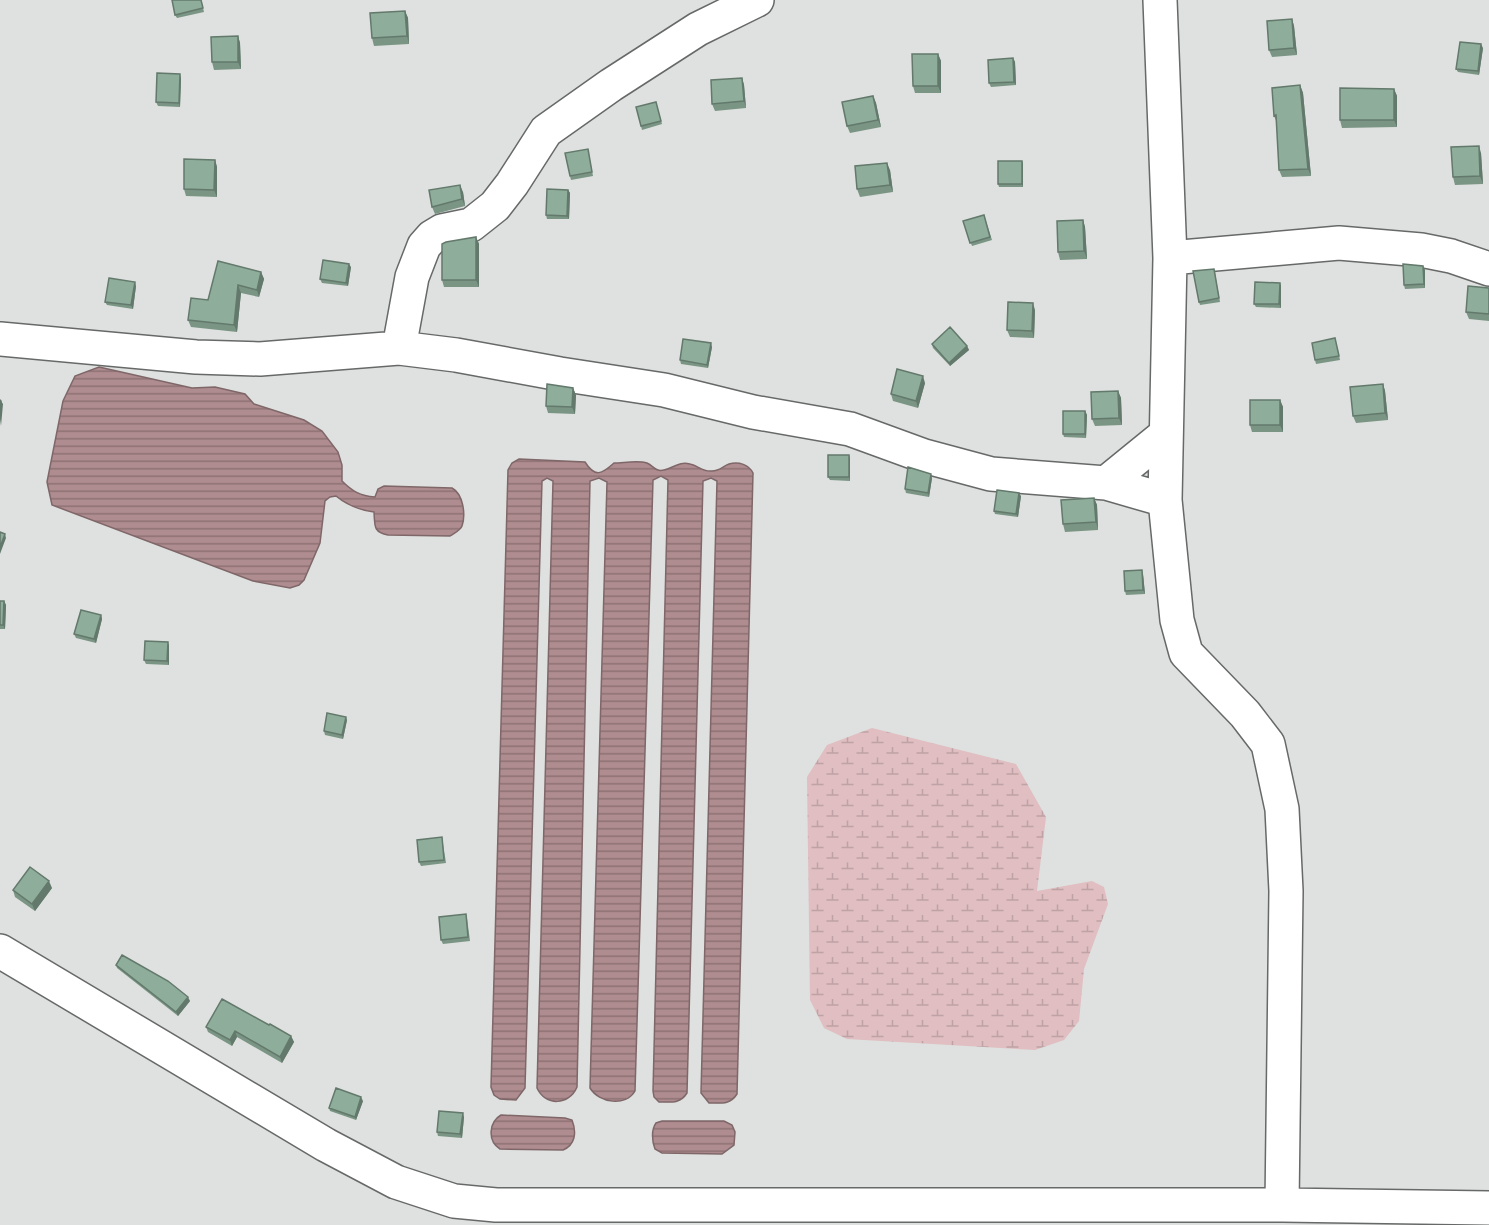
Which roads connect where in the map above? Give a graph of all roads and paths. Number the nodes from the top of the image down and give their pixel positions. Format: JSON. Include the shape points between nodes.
{"nodes":[{"id":1,"x":757,"y":0,"type":"edge"},
{"id":2,"x":1160,"y":0,"type":"edge"},
{"id":3,"x":1170,"y":258,"type":"junction"},
{"id":4,"x":1489,"y":269,"type":"edge"},
{"id":5,"x":0,"y":339,"type":"edge"},
{"id":6,"x":399,"y":348,"type":"junction"},
{"id":7,"x":1165,"y":435,"type":"junction"},
{"id":8,"x":1106,"y":483,"type":"junction"},
{"id":9,"x":1165,"y":500,"type":"junction"},
{"id":10,"x":0,"y":951,"type":"edge"},
{"id":11,"x":1282,"y":1205,"type":"junction"},
{"id":12,"x":1489,"y":1208,"type":"edge"}],
"edges":[{"from":1,"to":6,"type":"street","via":[[698,29],[546,131],[495,206],[471,225],[432,237],[424,246],[412,277]]},
{"from":2,"to":3,"type":"street"},
{"from":3,"to":4,"type":"street","via":[[1339,243],[1451,255]]},
{"from":3,"to":7,"type":"street"},
{"from":5,"to":6,"type":"street","via":[[260,360]]},
{"from":6,"to":8,"type":"street","via":[[664,390],[753,412],[850,429],[924,456],[991,474]]},
{"from":7,"to":8,"type":"street"},
{"from":7,"to":9,"type":"street"},
{"from":8,"to":9,"type":"street"},
{"from":9,"to":11,"type":"street","via":[[1177,620],[1186,653],[1269,744],[1282,809],[1286,891]]},
{"from":10,"to":11,"type":"street","via":[[326,1145],[396,1182],[454,1201]]},
{"from":11,"to":12,"type":"street"}]}
